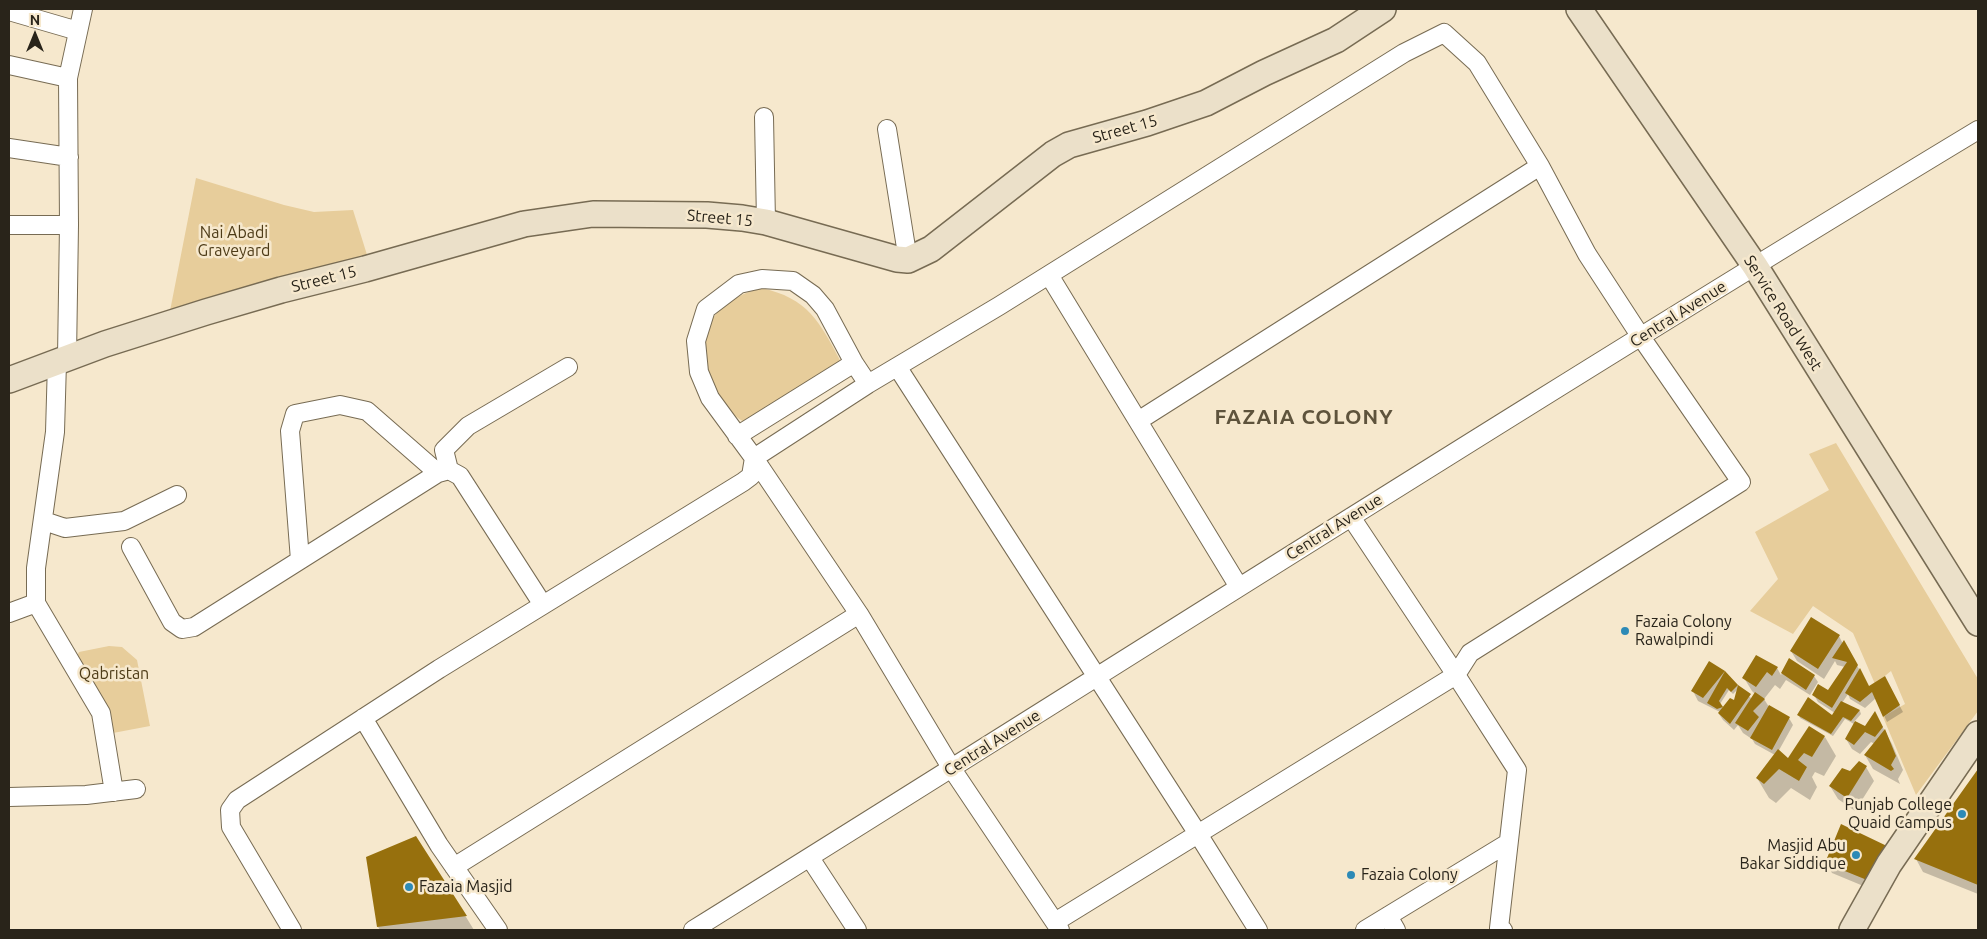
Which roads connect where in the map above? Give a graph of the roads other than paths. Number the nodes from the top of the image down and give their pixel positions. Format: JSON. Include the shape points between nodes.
{"nodes":[{"id":1,"x":83,"y":9,"type":"edge"},
{"id":2,"x":1383,"y":9,"type":"edge"},
{"id":3,"x":1579,"y":9,"type":"edge"},
{"id":4,"x":9,"y":11,"type":"edge"},
{"id":5,"x":78,"y":31,"type":"junction"},
{"id":6,"x":9,"y":65,"type":"edge"},
{"id":7,"x":68,"y":78,"type":"junction"},
{"id":8,"x":764,"y":117,"type":"dead end"},
{"id":9,"x":887,"y":129,"type":"dead end"},
{"id":10,"x":1978,"y":130,"type":"edge"},
{"id":11,"x":9,"y":148,"type":"edge"},
{"id":12,"x":69,"y":157,"type":"junction"},
{"id":13,"x":1540,"y":166,"type":"junction"},
{"id":14,"x":766,"y":222,"type":"junction"},
{"id":15,"x":9,"y":224,"type":"edge"},
{"id":16,"x":69,"y":226,"type":"junction"},
{"id":17,"x":908,"y":260,"type":"junction"},
{"id":18,"x":1754,"y":266,"type":"junction"},
{"id":19,"x":1049,"y":275,"type":"junction"},
{"id":20,"x":1641,"y":337,"type":"junction"},
{"id":21,"x":62,"y":360,"type":"junction"},
{"id":22,"x":854,"y":363,"type":"junction"},
{"id":23,"x":568,"y":367,"type":"dead end"},
{"id":24,"x":898,"y":368,"type":"junction"},
{"id":25,"x":9,"y":380,"type":"edge"},
{"id":26,"x":868,"y":384,"type":"junction"},
{"id":27,"x":1138,"y":421,"type":"junction"},
{"id":28,"x":737,"y":436,"type":"junction"},
{"id":29,"x":754,"y":458,"type":"junction"},
{"id":30,"x":444,"y":472,"type":"junction"},
{"id":31,"x":177,"y":495,"type":"dead end"},
{"id":32,"x":1351,"y":517,"type":"junction"},
{"id":33,"x":44,"y":521,"type":"junction"},
{"id":34,"x":131,"y":547,"type":"dead end"},
{"id":35,"x":300,"y":560,"type":"junction"},
{"id":36,"x":1239,"y":587,"type":"junction"},
{"id":37,"x":36,"y":603,"type":"junction"},
{"id":38,"x":543,"y":605,"type":"junction"},
{"id":39,"x":9,"y":613,"type":"edge"},
{"id":40,"x":859,"y":614,"type":"junction"},
{"id":41,"x":1978,"y":623,"type":"edge"},
{"id":42,"x":1456,"y":675,"type":"junction"},
{"id":43,"x":1098,"y":676,"type":"junction"},
{"id":44,"x":363,"y":718,"type":"junction"},
{"id":45,"x":1978,"y":734,"type":"edge"},
{"id":46,"x":952,"y":769,"type":"junction"},
{"id":47,"x":136,"y":789,"type":"dead end"},
{"id":48,"x":114,"y":792,"type":"junction"},
{"id":49,"x":9,"y":797,"type":"edge"},
{"id":50,"x":1198,"y":834,"type":"junction"},
{"id":51,"x":1508,"y":843,"type":"junction"},
{"id":52,"x":810,"y":858,"type":"junction"},
{"id":53,"x":454,"y":867,"type":"junction"},
{"id":54,"x":1392,"y":923,"type":"edge"},
{"id":55,"x":1058,"y":926,"type":"edge"},
{"id":56,"x":1860,"y":927,"type":"edge"},
{"id":57,"x":292,"y":930,"type":"edge"},
{"id":58,"x":498,"y":930,"type":"edge"},
{"id":59,"x":694,"y":930,"type":"edge"},
{"id":60,"x":857,"y":930,"type":"edge"},
{"id":61,"x":1258,"y":930,"type":"edge"},
{"id":62,"x":1364,"y":930,"type":"edge"},
{"id":63,"x":1503,"y":930,"type":"edge"}],
"edges":[{"from":1,"to":5,"type":"street"},
{"from":2,"to":17,"type":"street","name":"Street 15","via":[[1336,40],[1206,103],[1069,145],[931,249]]},
{"from":3,"to":18,"type":"street","name":"Service Road West"},
{"from":4,"to":5,"type":"street"},
{"from":5,"to":7,"type":"street"},
{"from":6,"to":7,"type":"street"},
{"from":7,"to":12,"type":"street"},
{"from":8,"to":14,"type":"street"},
{"from":9,"to":17,"type":"street"},
{"from":10,"to":18,"type":"street","name":"Central Avenue"},
{"from":11,"to":12,"type":"street"},
{"from":12,"to":16,"type":"street"},
{"from":13,"to":19,"type":"street","via":[[1477,64],[1444,33],[1404,53]]},
{"from":13,"to":20,"type":"street","via":[[1588,254]]},
{"from":13,"to":27,"type":"street"},
{"from":14,"to":17,"type":"street","name":"Street 15"},
{"from":14,"to":21,"type":"street","name":"Street 15","via":[[707,215],[627,213],[593,214],[524,224],[206,312]]},
{"from":15,"to":16,"type":"street"},
{"from":16,"to":21,"type":"street"},
{"from":18,"to":20,"type":"street","name":"Central Avenue"},
{"from":18,"to":41,"type":"street","name":"Service Road West"},
{"from":19,"to":24,"type":"street"},
{"from":19,"to":27,"type":"street"},
{"from":20,"to":32,"type":"street","name":"Central Avenue"},
{"from":20,"to":42,"type":"street","via":[[1741,482],[1470,653]]},
{"from":21,"to":25,"type":"street","name":"Street 15"},
{"from":21,"to":33,"type":"street"},
{"from":22,"to":26,"type":"street"},
{"from":22,"to":28,"type":"street"},
{"from":22,"to":28,"type":"street","via":[[825,309],[813,295],[793,281],[762,279],[739,284],[706,309],[696,342],[699,372],[710,398]]},
{"from":23,"to":30,"type":"street","via":[[468,426],[444,450]]},
{"from":24,"to":26,"type":"street"},
{"from":24,"to":43,"type":"street"},
{"from":26,"to":29,"type":"street"},
{"from":27,"to":36,"type":"street"},
{"from":28,"to":29,"type":"street"},
{"from":29,"to":38,"type":"street","via":[[750,476],[743,482]]},
{"from":29,"to":40,"type":"street"},
{"from":30,"to":35,"type":"street"},
{"from":30,"to":35,"type":"street","via":[[367,410],[340,405],[295,414],[290,431]]},
{"from":30,"to":38,"type":"street","via":[[460,476]]},
{"from":31,"to":33,"type":"street","via":[[124,521],[66,528]]},
{"from":32,"to":36,"type":"street","name":"Central Avenue"},
{"from":32,"to":42,"type":"street"},
{"from":33,"to":37,"type":"street","via":[[36,568]]},
{"from":34,"to":35,"type":"street","via":[[172,622],[182,629],[194,627]]},
{"from":36,"to":43,"type":"street","name":"Central Avenue"},
{"from":37,"to":39,"type":"street"},
{"from":37,"to":48,"type":"street","via":[[101,714]]},
{"from":38,"to":44,"type":"street"},
{"from":40,"to":46,"type":"street"},
{"from":40,"to":53,"type":"street"},
{"from":42,"to":50,"type":"street"},
{"from":42,"to":51,"type":"street","via":[[1516,770]]},
{"from":43,"to":46,"type":"street","name":"Central Avenue"},
{"from":43,"to":50,"type":"street"},
{"from":44,"to":53,"type":"street"},
{"from":44,"to":57,"type":"street","via":[[236,800],[230,810],[231,827]]},
{"from":45,"to":56,"type":"street","via":[[1889,864]]},
{"from":46,"to":52,"type":"street","name":"Central Avenue"},
{"from":46,"to":55,"type":"street"},
{"from":47,"to":48,"type":"street"},
{"from":48,"to":49,"type":"street"},
{"from":50,"to":55,"type":"street"},
{"from":50,"to":61,"type":"street"},
{"from":51,"to":54,"type":"street"},
{"from":51,"to":63,"type":"street","via":[[1499,928]]},
{"from":52,"to":59,"type":"street","name":"Central Avenue"},
{"from":52,"to":60,"type":"street"},
{"from":53,"to":58,"type":"street"},
{"from":54,"to":62,"type":"street"}]}
